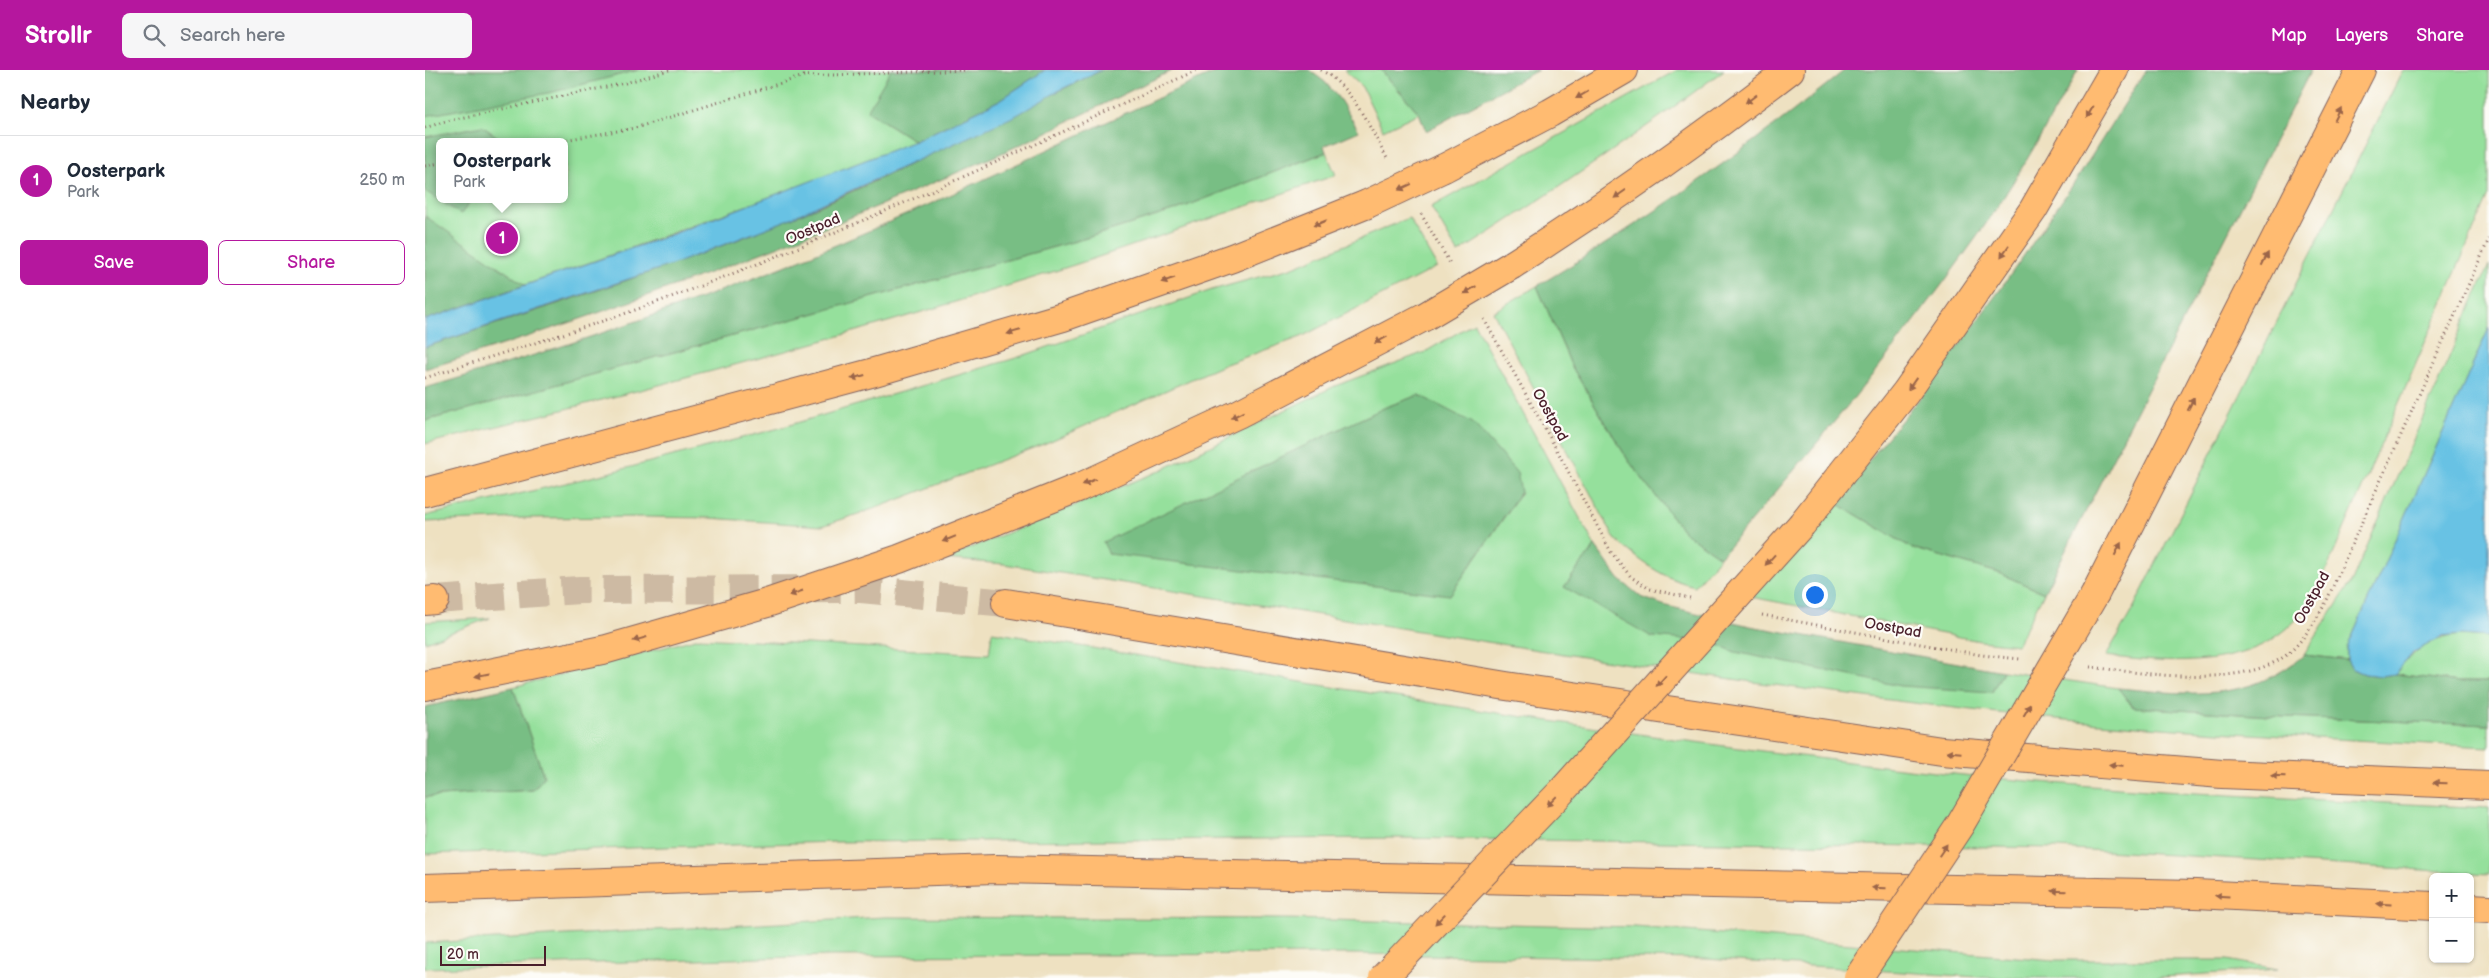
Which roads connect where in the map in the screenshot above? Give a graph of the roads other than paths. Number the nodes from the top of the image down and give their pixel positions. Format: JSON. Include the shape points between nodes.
{"nodes":[{"id":1,"x":1624,"y":70,"type":"edge"},
{"id":2,"x":1790,"y":70,"type":"edge"},
{"id":3,"x":2114,"y":70,"type":"edge"},
{"id":4,"x":2361,"y":70,"type":"edge"},
{"id":5,"x":425,"y":492,"type":"edge"},
{"id":6,"x":1006,"y":603,"type":"tunnel mouth"},
{"id":7,"x":435,"y":684,"type":"edge"},
{"id":8,"x":2489,"y":785,"type":"edge"},
{"id":9,"x":425,"y":888,"type":"edge"},
{"id":10,"x":2429,"y":906,"type":"edge"},
{"id":11,"x":2474,"y":908,"type":"edge"},
{"id":12,"x":2489,"y":909,"type":"edge"},
{"id":13,"x":1383,"y":978,"type":"edge"},
{"id":14,"x":1858,"y":978,"type":"edge"}],
"edges":[{"from":1,"to":5,"type":"highway","one_way":true,"bridge":true,"via":[[1550,113],[1365,205],[1232,258],[1063,318],[871,373]]},
{"from":2,"to":7,"type":"highway","one_way":true,"bridge":true,"via":[[1692,145],[1573,226],[1424,317],[1239,414],[1080,487],[899,559],[767,603],[607,649]]},
{"from":3,"to":13,"type":"highway","one_way":true,"bridge":true,"via":[[2033,210],[1907,392],[1803,524],[1561,791]]},
{"from":14,"to":4,"type":"highway","one_way":true,"bridge":true,"via":[[1960,826],[2096,592]]},
{"from":8,"to":6,"type":"highway","one_way":true,"via":[[2222,774],[1942,751],[1506,686]]},
{"from":10,"to":9,"type":"highway","one_way":true,"via":[[2196,894],[995,869]]},
{"from":11,"to":12,"type":"highway"}]}
